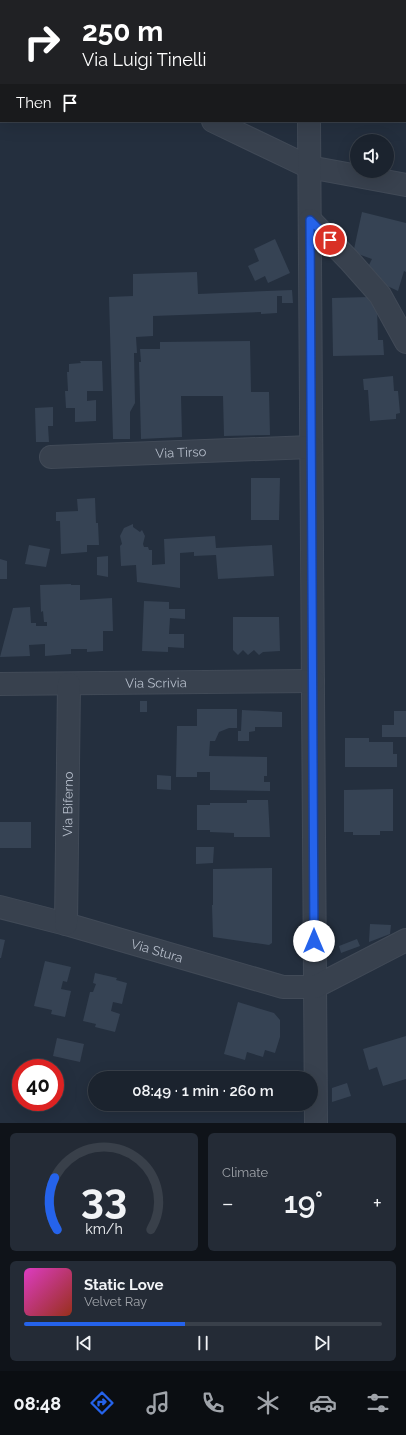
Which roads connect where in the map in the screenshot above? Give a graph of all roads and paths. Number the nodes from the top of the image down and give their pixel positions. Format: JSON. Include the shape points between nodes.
{"nodes":[{"id":1,"x":215,"y":122,"type":"edge"},
{"id":2,"x":308,"y":122,"type":"edge"},
{"id":3,"x":309,"y":167,"type":"junction"},
{"id":4,"x":406,"y":186,"type":"edge"},
{"id":5,"x":310,"y":220,"type":"junction"},
{"id":6,"x":406,"y":342,"type":"edge"},
{"id":7,"x":311,"y":447,"type":"junction"},
{"id":8,"x":51,"y":457,"type":"dead end"},
{"id":9,"x":313,"y":681,"type":"junction"},
{"id":10,"x":0,"y":684,"type":"edge"},
{"id":11,"x":69,"y":684,"type":"junction"},
{"id":12,"x":0,"y":907,"type":"edge"},
{"id":13,"x":66,"y":924,"type":"junction"},
{"id":14,"x":406,"y":940,"type":"edge"},
{"id":15,"x":315,"y":987,"type":"junction"},
{"id":16,"x":316,"y":1123,"type":"edge"}],
"edges":[{"from":1,"to":3,"type":"street"},
{"from":2,"to":3,"type":"street"},
{"from":3,"to":4,"type":"street"},
{"from":3,"to":5,"type":"street"},
{"from":5,"to":6,"type":"street","via":[[380,295]]},
{"from":5,"to":7,"type":"street"},
{"from":7,"to":8,"type":"street","name":"Via Tirso"},
{"from":7,"to":9,"type":"street"},
{"from":9,"to":11,"type":"street","name":"Via Scrivia"},
{"from":9,"to":15,"type":"street"},
{"from":10,"to":11,"type":"street","name":"Via Scrivia"},
{"from":11,"to":13,"type":"street","name":"Via Biferno"},
{"from":12,"to":13,"type":"street","name":"Via Stura"},
{"from":13,"to":15,"type":"street","name":"Via Stura","via":[[283,987]]},
{"from":14,"to":15,"type":"street"},
{"from":15,"to":16,"type":"street"}]}
